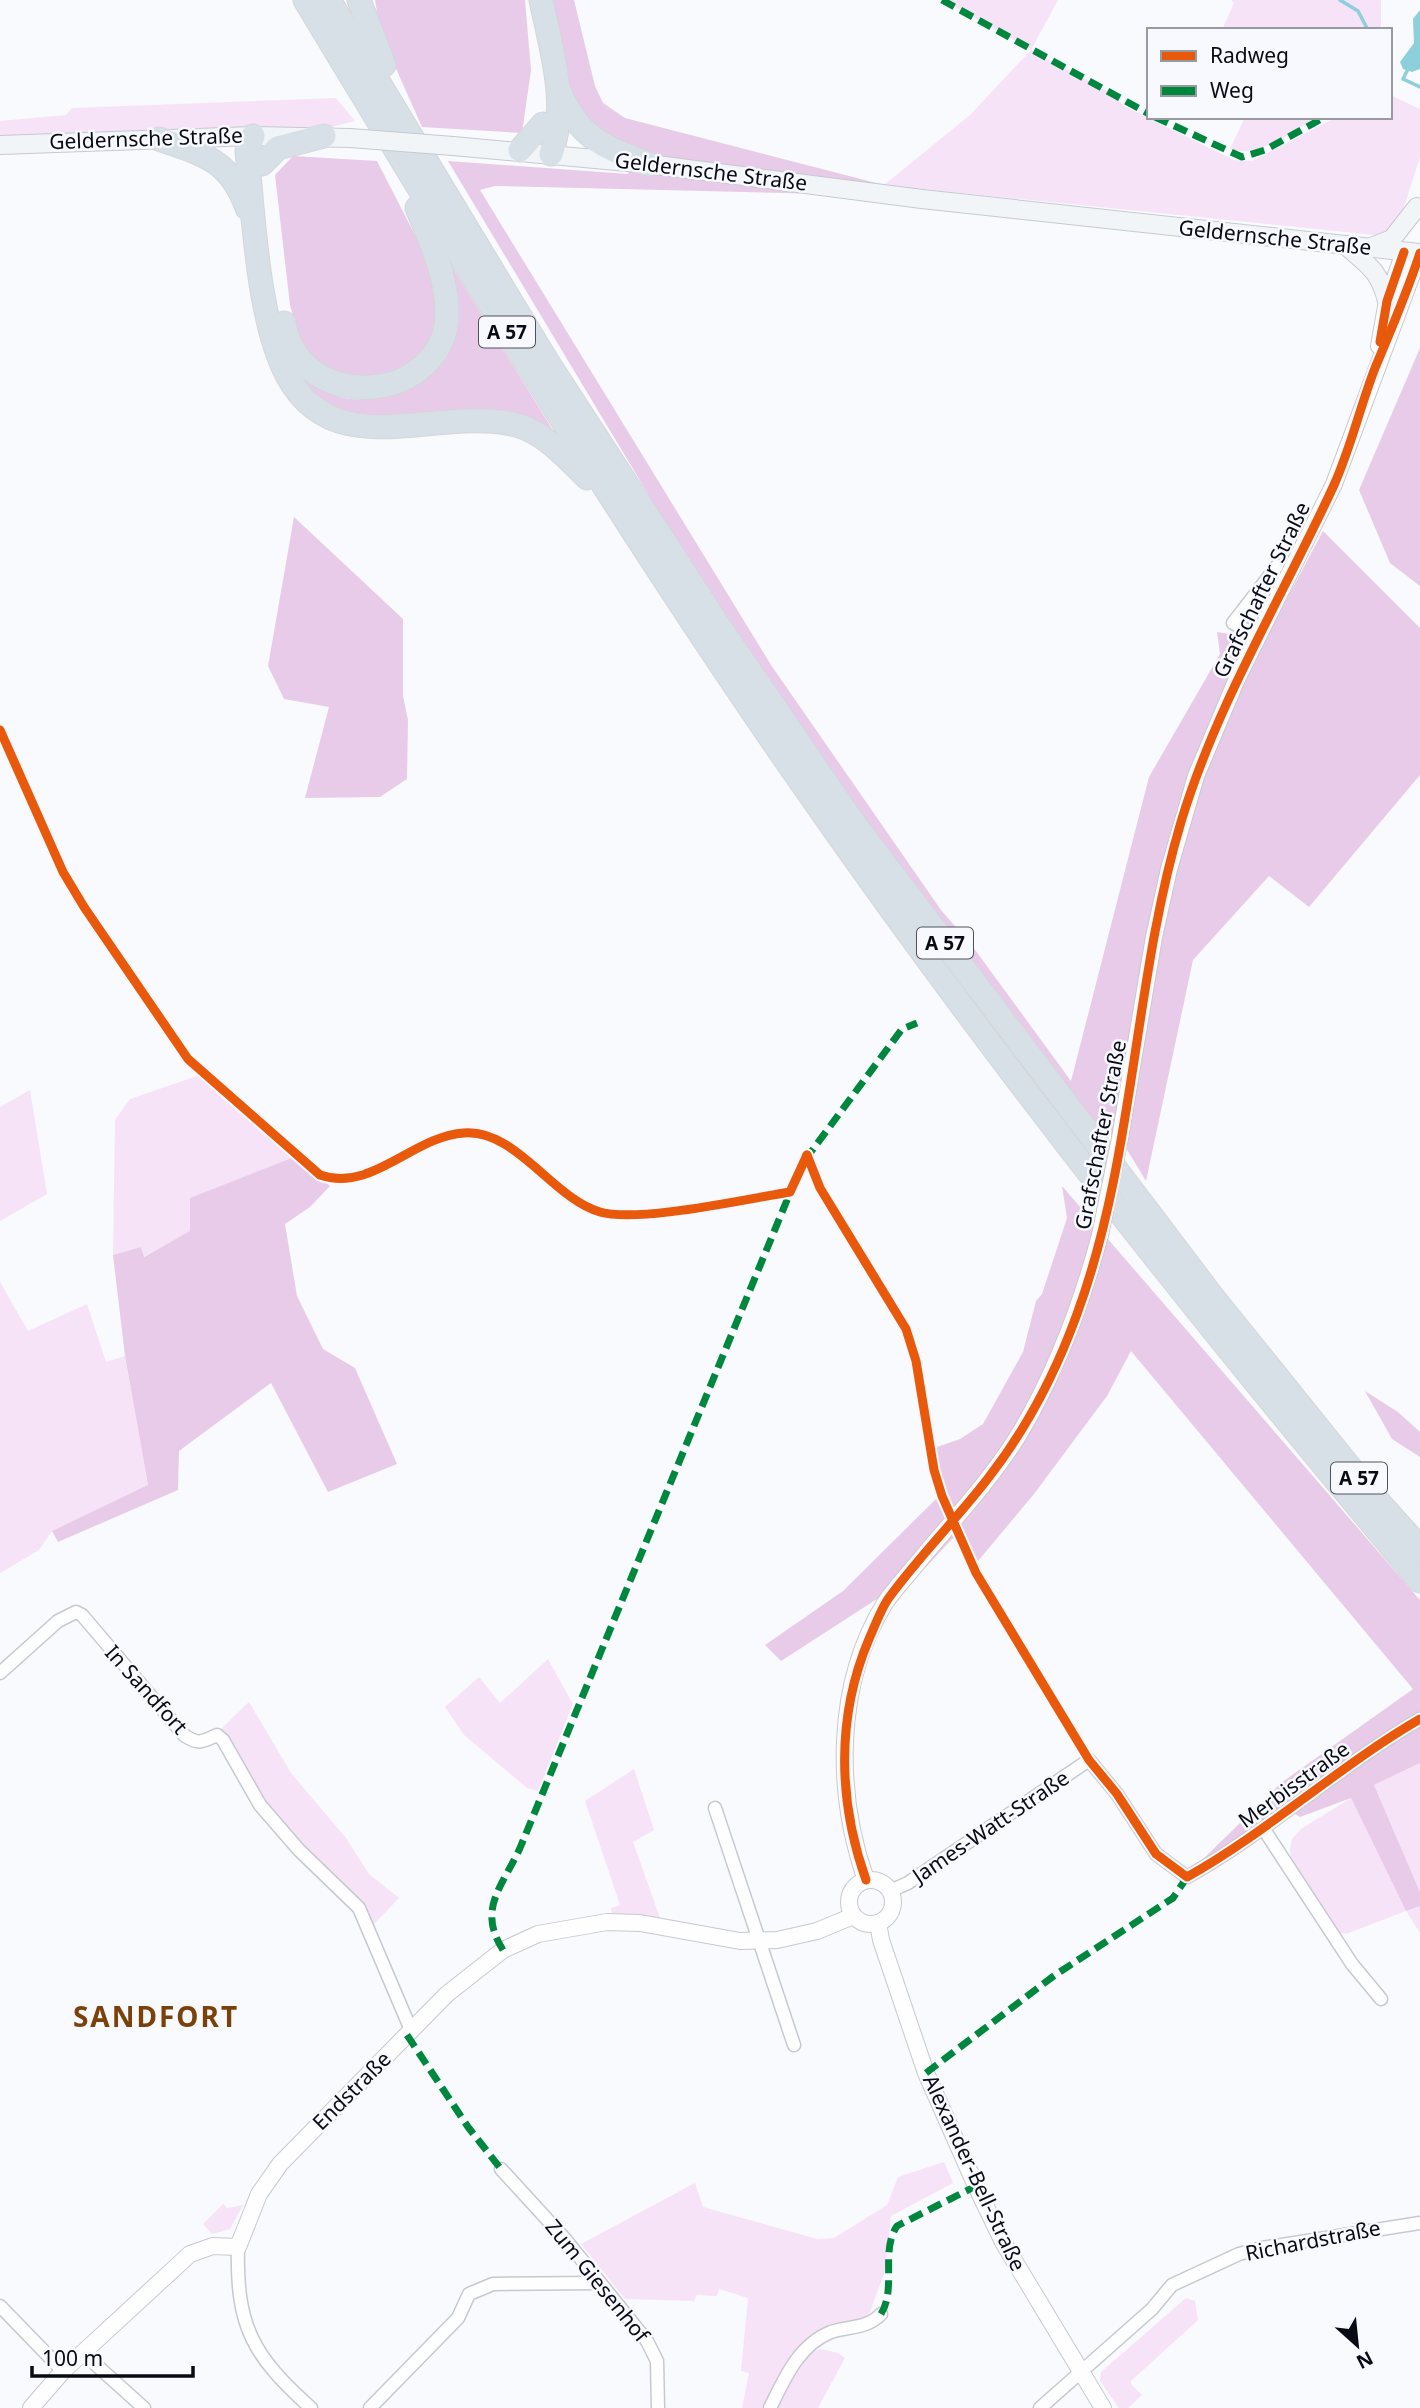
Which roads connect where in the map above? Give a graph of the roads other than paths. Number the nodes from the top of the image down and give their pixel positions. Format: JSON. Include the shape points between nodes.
{"nodes":[{"id":1,"x":305,"y":0,"type":"edge"},
{"id":2,"x":329,"y":0,"type":"edge"},
{"id":3,"x":359,"y":0,"type":"edge"},
{"id":4,"x":533,"y":0,"type":"edge"},
{"id":5,"x":541,"y":0,"type":"edge"},
{"id":6,"x":559,"y":90,"type":"junction"},
{"id":7,"x":405,"y":123,"type":"junction"},
{"id":8,"x":542,"y":124,"type":"junction"},
{"id":9,"x":253,"y":136,"type":"junction"},
{"id":10,"x":324,"y":136,"type":"junction"},
{"id":11,"x":159,"y":139,"type":"junction"},
{"id":12,"x":0,"y":145,"type":"edge"},
{"id":13,"x":520,"y":150,"type":"junction"},
{"id":14,"x":397,"y":153,"type":"junction"},
{"id":15,"x":551,"y":153,"type":"junction"},
{"id":16,"x":262,"y":164,"type":"junction"},
{"id":17,"x":649,"y":164,"type":"junction"},
{"id":18,"x":1418,"y":202,"type":"edge"},
{"id":19,"x":254,"y":227,"type":"junction"},
{"id":20,"x":1345,"y":245,"type":"junction"},
{"id":21,"x":1369,"y":248,"type":"junction"},
{"id":22,"x":1416,"y":252,"type":"edge"},
{"id":23,"x":1387,"y":301,"type":"junction"},
{"id":24,"x":1375,"y":369,"type":"junction"},
{"id":25,"x":619,"y":510,"type":"junction"},
{"id":26,"x":1277,"y":566,"type":"dead end"},
{"id":27,"x":1258,"y":636,"type":"junction"},
{"id":28,"x":1420,"y":1548,"type":"edge"},
{"id":29,"x":1420,"y":1581,"type":"edge"},
{"id":30,"x":0,"y":1673,"type":"edge"},
{"id":31,"x":1420,"y":1719,"type":"edge"},
{"id":32,"x":1089,"y":1760,"type":"joint"},
{"id":33,"x":715,"y":1808,"type":"dead end"},
{"id":34,"x":1263,"y":1828,"type":"junction"},
{"id":35,"x":866,"y":1880,"type":"junction"},
{"id":36,"x":890,"y":1891,"type":"junction"},
{"id":37,"x":853,"y":1916,"type":"junction"},
{"id":38,"x":878,"y":1923,"type":"junction"},
{"id":39,"x":758,"y":1941,"type":"junction"},
{"id":40,"x":1381,"y":1999,"type":"dead end"},
{"id":41,"x":411,"y":2030,"type":"junction"},
{"id":42,"x":794,"y":2045,"type":"dead end"},
{"id":43,"x":501,"y":2169,"type":"dead end"},
{"id":44,"x":1420,"y":2222,"type":"edge"},
{"id":45,"x":238,"y":2247,"type":"junction"},
{"id":46,"x":600,"y":2283,"type":"junction"},
{"id":47,"x":0,"y":2306,"type":"edge"},
{"id":48,"x":881,"y":2314,"type":"dead end"},
{"id":49,"x":84,"y":2354,"type":"junction"},
{"id":50,"x":63,"y":2371,"type":"junction"},
{"id":51,"x":1079,"y":2372,"type":"junction"},
{"id":52,"x":31,"y":2408,"type":"edge"},
{"id":53,"x":144,"y":2408,"type":"edge"},
{"id":54,"x":311,"y":2408,"type":"edge"},
{"id":55,"x":370,"y":2408,"type":"edge"},
{"id":56,"x":658,"y":2408,"type":"edge"},
{"id":57,"x":770,"y":2408,"type":"edge"},
{"id":58,"x":1041,"y":2408,"type":"edge"},
{"id":59,"x":1103,"y":2408,"type":"edge"}],
"edges":[{"from":1,"to":14,"type":"highway","number":"A 57"},
{"from":2,"to":7,"type":"highway","number":"A 57"},
{"from":3,"to":7,"type":"highway","via":[[374,45],[401,100]]},
{"from":4,"to":8,"type":"highway","via":[[543,78]]},
{"from":5,"to":6,"type":"highway"},
{"from":6,"to":15,"type":"highway","via":[[557,136]]},
{"from":6,"to":17,"type":"highway","via":[[583,132],[600,145]]},
{"from":7,"to":28,"type":"highway","number":"A 57","via":[[547,361],[719,626],[853,821],[1212,1296]]},
{"from":8,"to":13,"type":"highway"},
{"from":8,"to":15,"type":"highway"},
{"from":9,"to":10,"type":"main road","name":"Geldernsche Straße"},
{"from":9,"to":11,"type":"main road","name":"Geldernsche Straße"},
{"from":9,"to":16,"type":"highway"},
{"from":9,"to":19,"type":"highway","via":[[247,151]]},
{"from":10,"to":13,"type":"main road","name":"Geldernsche Straße","bridge":true},
{"from":10,"to":16,"type":"highway","via":[[278,148]]},
{"from":11,"to":12,"type":"main road","name":"Geldernsche Straße"},
{"from":11,"to":19,"type":"highway","via":[[211,157],[226,168]]},
{"from":13,"to":15,"type":"main road","name":"Geldernsche Straße"},
{"from":14,"to":16,"type":"highway","via":[[439,262],[447,313],[433,354],[420,369],[383,387],[361,390],[318,375],[286,340]]},
{"from":14,"to":25,"type":"highway","number":"A 57"},
{"from":15,"to":17,"type":"main road","name":"Geldernsche Straße"},
{"from":17,"to":20,"type":"main road","name":"Geldernsche Straße"},
{"from":18,"to":21,"type":"main road","via":[[1392,239]]},
{"from":18,"to":22,"type":"main road"},
{"from":19,"to":25,"type":"highway","via":[[273,339],[286,374],[308,403],[352,426],[392,428],[452,421],[516,426],[553,445]]},
{"from":20,"to":21,"type":"main road","name":"Geldernsche Straße"},
{"from":20,"to":23,"type":"main road","via":[[1381,279]]},
{"from":21,"to":22,"type":"main road","name":"Geldernsche Straße"},
{"from":22,"to":23,"type":"street","name":"Grafschafter Straße"},
{"from":22,"to":24,"type":"street","name":"Grafschafter Straße","via":[[1395,325]]},
{"from":23,"to":24,"type":"street","name":"Grafschafter Straße"},
{"from":24,"to":27,"type":"street","name":"Grafschafter Straße","via":[[1334,484]]},
{"from":25,"to":29,"type":"highway","number":"A 57","via":[[816,804],[1030,1098],[1198,1314]]},
{"from":26,"to":27,"type":"street","name":"Grafschafter Straße","via":[[1233,623]]},
{"from":27,"to":35,"type":"street","name":"Grafschafter Straße","bridge":true,"via":[[1215,727],[1175,847],[1154,937],[1100,1235],[1077,1314],[1017,1437],[885,1603],[853,1685],[845,1728],[844,1775]]},
{"from":30,"to":41,"type":"street","name":"In Sandfort","via":[[58,1621],[76,1612],[82,1615],[184,1735],[195,1743],[217,1735],[223,1740],[268,1815],[359,1908]]},
{"from":31,"to":34,"type":"street","name":"Merbisstraße"},
{"from":32,"to":34,"type":"street","name":"Merbisstraße","via":[[1156,1854],[1187,1877]]},
{"from":32,"to":36,"type":"street","name":"James-Watt-Straße"},
{"from":33,"to":39,"type":"street"},
{"from":34,"to":40,"type":"street","via":[[1352,1964]]},
{"from":35,"to":36,"type":"street","via":[[880,1881]]},
{"from":35,"to":37,"type":"street","via":[[849,1899]]},
{"from":36,"to":38,"type":"street","via":[[892,1910]]},
{"from":37,"to":38,"type":"street","via":[[864,1924]]},
{"from":37,"to":39,"type":"street","name":"Endstraße","via":[[800,1936]]},
{"from":38,"to":51,"type":"street","name":"Alexander-Bell-Straße","via":[[926,2073],[950,2131],[1003,2242]]},
{"from":39,"to":41,"type":"street","name":"Endstraße","via":[[640,1923],[607,1922],[538,1934],[482,1965]]},
{"from":39,"to":42,"type":"street"},
{"from":41,"to":45,"type":"street","name":"Endstraße","via":[[280,2164],[259,2194]]},
{"from":43,"to":46,"type":"street","name":"Zum Giesenhof"},
{"from":44,"to":51,"type":"street","name":"Richardstraße","via":[[1239,2254],[1172,2285],[1152,2309]]},
{"from":45,"to":49,"type":"street","via":[[213,2246],[190,2254]]},
{"from":45,"to":54,"type":"street","via":[[241,2307],[247,2329],[259,2355]]},
{"from":46,"to":55,"type":"street","via":[[493,2284],[470,2294],[458,2318]]},
{"from":46,"to":56,"type":"street","name":"Zum Giesenhof","via":[[647,2341],[657,2361]]},
{"from":47,"to":50,"type":"street"},
{"from":48,"to":57,"type":"street","via":[[869,2323],[831,2332],[812,2343],[792,2366]]},
{"from":49,"to":50,"type":"street"},
{"from":49,"to":53,"type":"street"},
{"from":50,"to":52,"type":"street"},
{"from":51,"to":58,"type":"street","name":"Richardstraße"},
{"from":51,"to":59,"type":"street","name":"Alexander-Bell-Straße"}]}
